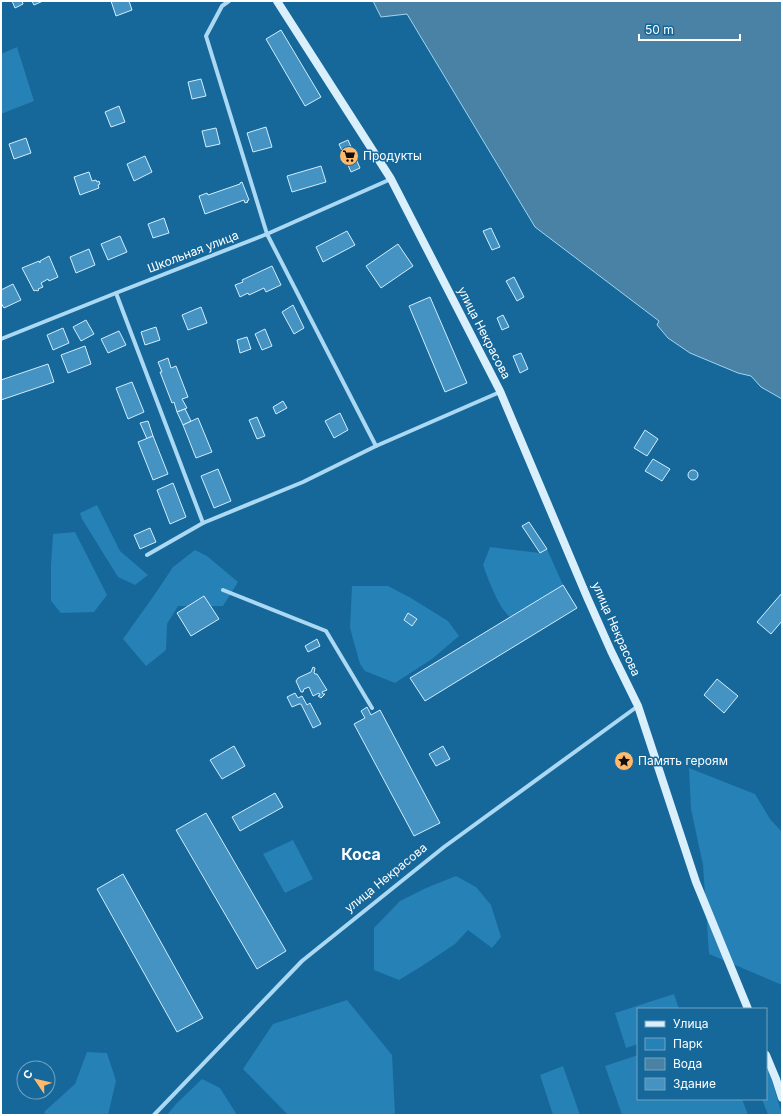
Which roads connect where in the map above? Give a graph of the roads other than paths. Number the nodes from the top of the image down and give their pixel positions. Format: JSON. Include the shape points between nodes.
{"nodes":[{"id":1,"x":229,"y":1,"type":"edge"},
{"id":2,"x":276,"y":1,"type":"edge"},
{"id":3,"x":392,"y":179,"type":"junction"},
{"id":4,"x":266,"y":234,"type":"junction"},
{"id":5,"x":116,"y":292,"type":"junction"},
{"id":6,"x":1,"y":339,"type":"edge"},
{"id":7,"x":500,"y":391,"type":"junction"},
{"id":8,"x":376,"y":446,"type":"junction"},
{"id":9,"x":203,"y":524,"type":"junction"},
{"id":10,"x":147,"y":554,"type":"dead end"},
{"id":11,"x":223,"y":590,"type":"dead end"},
{"id":12,"x":638,"y":706,"type":"junction"},
{"id":13,"x":372,"y":708,"type":"dead end"},
{"id":14,"x":748,"y":1008,"type":"edge"},
{"id":15,"x":767,"y":1057,"type":"edge"},
{"id":16,"x":782,"y":1098,"type":"edge"},
{"id":17,"x":154,"y":1115,"type":"edge"}],
"edges":[{"from":1,"to":4,"type":"street","via":[[222,6],[206,36]]},
{"from":2,"to":3,"type":"street","name":"улица Некрасова"},
{"from":3,"to":4,"type":"street","name":"Школьная улица"},
{"from":3,"to":7,"type":"street","name":"улица Некрасова"},
{"from":4,"to":5,"type":"street","name":"Школьная улица"},
{"from":4,"to":8,"type":"street"},
{"from":5,"to":6,"type":"street","name":"Школьная улица"},
{"from":5,"to":9,"type":"street"},
{"from":7,"to":8,"type":"street"},
{"from":7,"to":12,"type":"street","name":"улица Некрасова","via":[[587,597]]},
{"from":8,"to":9,"type":"street","via":[[303,482]]},
{"from":9,"to":10,"type":"street"},
{"from":11,"to":13,"type":"street","via":[[326,631]]},
{"from":12,"to":14,"type":"street","via":[[696,882]]},
{"from":12,"to":17,"type":"street","name":"улица Некрасова","via":[[444,847],[302,961]]},
{"from":15,"to":16,"type":"street"}]}
